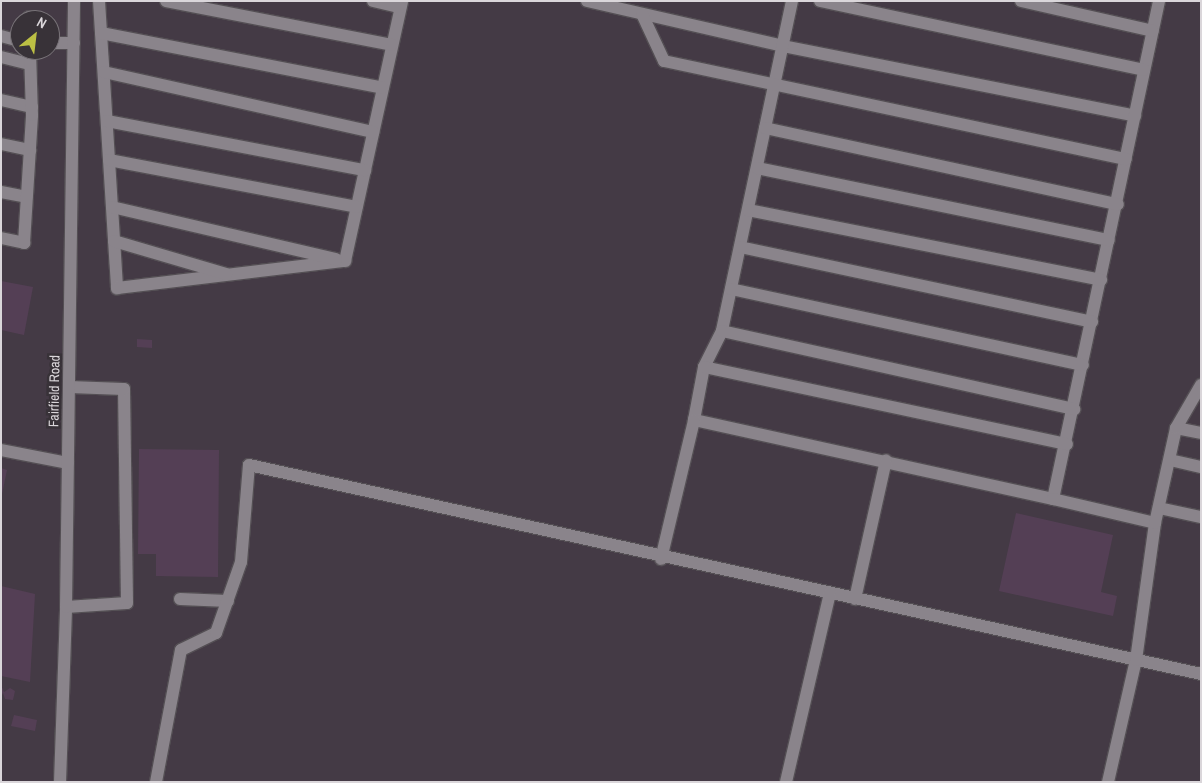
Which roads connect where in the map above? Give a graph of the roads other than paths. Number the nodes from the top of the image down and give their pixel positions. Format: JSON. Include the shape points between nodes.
{"nodes":[{"id":1,"x":74,"y":1,"type":"edge"},
{"id":2,"x":99,"y":1,"type":"edge"},
{"id":3,"x":166,"y":1,"type":"edge"},
{"id":4,"x":373,"y":1,"type":"edge"},
{"id":5,"x":587,"y":1,"type":"edge"},
{"id":6,"x":792,"y":1,"type":"edge"},
{"id":7,"x":820,"y":1,"type":"edge"},
{"id":8,"x":1021,"y":1,"type":"edge"},
{"id":9,"x":1159,"y":1,"type":"edge"},
{"id":10,"x":401,"y":4,"type":"edge"},
{"id":11,"x":642,"y":14,"type":"junction"},
{"id":12,"x":1152,"y":31,"type":"junction"},
{"id":13,"x":101,"y":33,"type":"junction"},
{"id":14,"x":60,"y":43,"type":"edge"},
{"id":15,"x":74,"y":43,"type":"junction"},
{"id":16,"x":392,"y":45,"type":"junction"},
{"id":17,"x":783,"y":46,"type":"junction"},
{"id":18,"x":1,"y":57,"type":"edge"},
{"id":19,"x":30,"y":60,"type":"edge"},
{"id":20,"x":30,"y":64,"type":"junction"},
{"id":21,"x":1144,"y":70,"type":"junction"},
{"id":22,"x":104,"y":72,"type":"junction"},
{"id":23,"x":774,"y":87,"type":"junction"},
{"id":24,"x":383,"y":88,"type":"junction"},
{"id":25,"x":1,"y":100,"type":"edge"},
{"id":26,"x":32,"y":107,"type":"junction"},
{"id":27,"x":1135,"y":116,"type":"junction"},
{"id":28,"x":106,"y":121,"type":"junction"},
{"id":29,"x":765,"y":128,"type":"junction"},
{"id":30,"x":373,"y":132,"type":"junction"},
{"id":31,"x":1,"y":144,"type":"edge"},
{"id":32,"x":30,"y":150,"type":"junction"},
{"id":33,"x":1126,"y":159,"type":"junction"},
{"id":34,"x":109,"y":160,"type":"junction"},
{"id":35,"x":757,"y":168,"type":"junction"},
{"id":36,"x":365,"y":170,"type":"junction"},
{"id":37,"x":1,"y":192,"type":"edge"},
{"id":38,"x":27,"y":197,"type":"junction"},
{"id":39,"x":1118,"y":204,"type":"junction"},
{"id":40,"x":112,"y":207,"type":"junction"},
{"id":41,"x":357,"y":207,"type":"junction"},
{"id":42,"x":748,"y":210,"type":"junction"},
{"id":43,"x":1,"y":238,"type":"edge"},
{"id":44,"x":1109,"y":240,"type":"junction"},
{"id":45,"x":114,"y":241,"type":"junction"},
{"id":46,"x":740,"y":248,"type":"junction"},
{"id":47,"x":345,"y":261,"type":"junction"},
{"id":48,"x":231,"y":275,"type":"junction"},
{"id":49,"x":1101,"y":280,"type":"junction"},
{"id":50,"x":731,"y":289,"type":"junction"},
{"id":51,"x":1092,"y":322,"type":"junction"},
{"id":52,"x":722,"y":331,"type":"junction"},
{"id":53,"x":1083,"y":365,"type":"junction"},
{"id":54,"x":704,"y":367,"type":"junction"},
{"id":55,"x":1201,"y":385,"type":"edge"},
{"id":56,"x":69,"y":387,"type":"junction"},
{"id":57,"x":1074,"y":409,"type":"junction"},
{"id":58,"x":694,"y":420,"type":"junction"},
{"id":59,"x":1176,"y":428,"type":"junction"},
{"id":60,"x":1201,"y":433,"type":"edge"},
{"id":61,"x":1067,"y":444,"type":"junction"},
{"id":62,"x":1,"y":450,"type":"edge"},
{"id":63,"x":886,"y":460,"type":"junction"},
{"id":64,"x":1170,"y":460,"type":"junction"},
{"id":65,"x":68,"y":463,"type":"junction"},
{"id":66,"x":1201,"y":467,"type":"edge"},
{"id":67,"x":1054,"y":499,"type":"junction"},
{"id":68,"x":1159,"y":508,"type":"junction"},
{"id":69,"x":1201,"y":518,"type":"edge"},
{"id":70,"x":1155,"y":523,"type":"junction"},
{"id":71,"x":661,"y":559,"type":"junction"},
{"id":72,"x":830,"y":593,"type":"junction"},
{"id":73,"x":180,"y":599,"type":"dead end"},
{"id":74,"x":855,"y":599,"type":"junction"},
{"id":75,"x":228,"y":601,"type":"junction"},
{"id":76,"x":66,"y":607,"type":"junction"},
{"id":77,"x":1136,"y":660,"type":"junction"},
{"id":78,"x":1201,"y":674,"type":"edge"},
{"id":79,"x":60,"y":782,"type":"edge"},
{"id":80,"x":156,"y":782,"type":"edge"},
{"id":81,"x":786,"y":782,"type":"edge"},
{"id":82,"x":1108,"y":782,"type":"edge"}],
"edges":[{"from":1,"to":15,"type":"street","name":"Fairfield Road"},
{"from":2,"to":13,"type":"street"},
{"from":3,"to":16,"type":"street"},
{"from":4,"to":10,"type":"street"},
{"from":5,"to":11,"type":"street"},
{"from":6,"to":17,"type":"street"},
{"from":7,"to":21,"type":"street"},
{"from":8,"to":12,"type":"street"},
{"from":9,"to":12,"type":"street"},
{"from":10,"to":16,"type":"street"},
{"from":11,"to":17,"type":"street"},
{"from":11,"to":23,"type":"street","via":[[664,61]]},
{"from":12,"to":21,"type":"street"},
{"from":13,"to":22,"type":"street"},
{"from":13,"to":24,"type":"street"},
{"from":14,"to":15,"type":"street"},
{"from":15,"to":56,"type":"street","name":"Fairfield Road"},
{"from":16,"to":24,"type":"street"},
{"from":17,"to":23,"type":"street"},
{"from":17,"to":27,"type":"street"},
{"from":18,"to":20,"type":"street"},
{"from":19,"to":20,"type":"street"},
{"from":20,"to":26,"type":"street"},
{"from":21,"to":27,"type":"street"},
{"from":22,"to":28,"type":"street"},
{"from":22,"to":30,"type":"street"},
{"from":23,"to":29,"type":"street"},
{"from":23,"to":33,"type":"street"},
{"from":24,"to":30,"type":"street"},
{"from":25,"to":26,"type":"street"},
{"from":26,"to":32,"type":"street"},
{"from":27,"to":33,"type":"street"},
{"from":28,"to":34,"type":"street"},
{"from":28,"to":36,"type":"street"},
{"from":29,"to":35,"type":"street"},
{"from":29,"to":39,"type":"street"},
{"from":30,"to":36,"type":"street"},
{"from":31,"to":32,"type":"street"},
{"from":32,"to":38,"type":"street"},
{"from":33,"to":39,"type":"street"},
{"from":34,"to":40,"type":"street"},
{"from":34,"to":41,"type":"street"},
{"from":35,"to":42,"type":"street"},
{"from":35,"to":44,"type":"street"},
{"from":36,"to":41,"type":"street"},
{"from":37,"to":38,"type":"street"},
{"from":38,"to":43,"type":"street","via":[[24,243]]},
{"from":39,"to":44,"type":"street"},
{"from":40,"to":45,"type":"street"},
{"from":40,"to":47,"type":"street"},
{"from":41,"to":47,"type":"street"},
{"from":42,"to":46,"type":"street"},
{"from":42,"to":49,"type":"street"},
{"from":44,"to":49,"type":"street"},
{"from":45,"to":48,"type":"street"},
{"from":45,"to":48,"type":"street","via":[[117,288]]},
{"from":46,"to":50,"type":"street"},
{"from":46,"to":51,"type":"street"},
{"from":47,"to":48,"type":"street"},
{"from":49,"to":51,"type":"street"},
{"from":50,"to":52,"type":"street"},
{"from":50,"to":53,"type":"street"},
{"from":51,"to":53,"type":"street"},
{"from":52,"to":54,"type":"street"},
{"from":52,"to":57,"type":"street"},
{"from":53,"to":57,"type":"street"},
{"from":54,"to":58,"type":"street"},
{"from":54,"to":61,"type":"street"},
{"from":55,"to":59,"type":"street"},
{"from":56,"to":65,"type":"street","name":"Fairfield Road"},
{"from":56,"to":76,"type":"street","via":[[124,389],[127,603]]},
{"from":57,"to":61,"type":"street"},
{"from":58,"to":63,"type":"street"},
{"from":58,"to":71,"type":"street"},
{"from":59,"to":60,"type":"street"},
{"from":59,"to":64,"type":"street"},
{"from":61,"to":67,"type":"street"},
{"from":62,"to":65,"type":"street"},
{"from":63,"to":67,"type":"street"},
{"from":63,"to":74,"type":"street"},
{"from":64,"to":66,"type":"street"},
{"from":64,"to":68,"type":"street"},
{"from":65,"to":76,"type":"street","name":"Fairfield Road"},
{"from":67,"to":70,"type":"street"},
{"from":68,"to":69,"type":"street"},
{"from":68,"to":70,"type":"street"},
{"from":70,"to":77,"type":"street"},
{"from":71,"to":72,"type":"street"},
{"from":71,"to":75,"type":"street","via":[[249,465],[241,562]]},
{"from":72,"to":74,"type":"street"},
{"from":72,"to":81,"type":"street"},
{"from":73,"to":75,"type":"street"},
{"from":74,"to":77,"type":"street"},
{"from":75,"to":80,"type":"street","via":[[216,633],[181,650]]},
{"from":76,"to":79,"type":"street","name":"Fairfield Road"},
{"from":77,"to":78,"type":"street"},
{"from":77,"to":82,"type":"street"}]}
